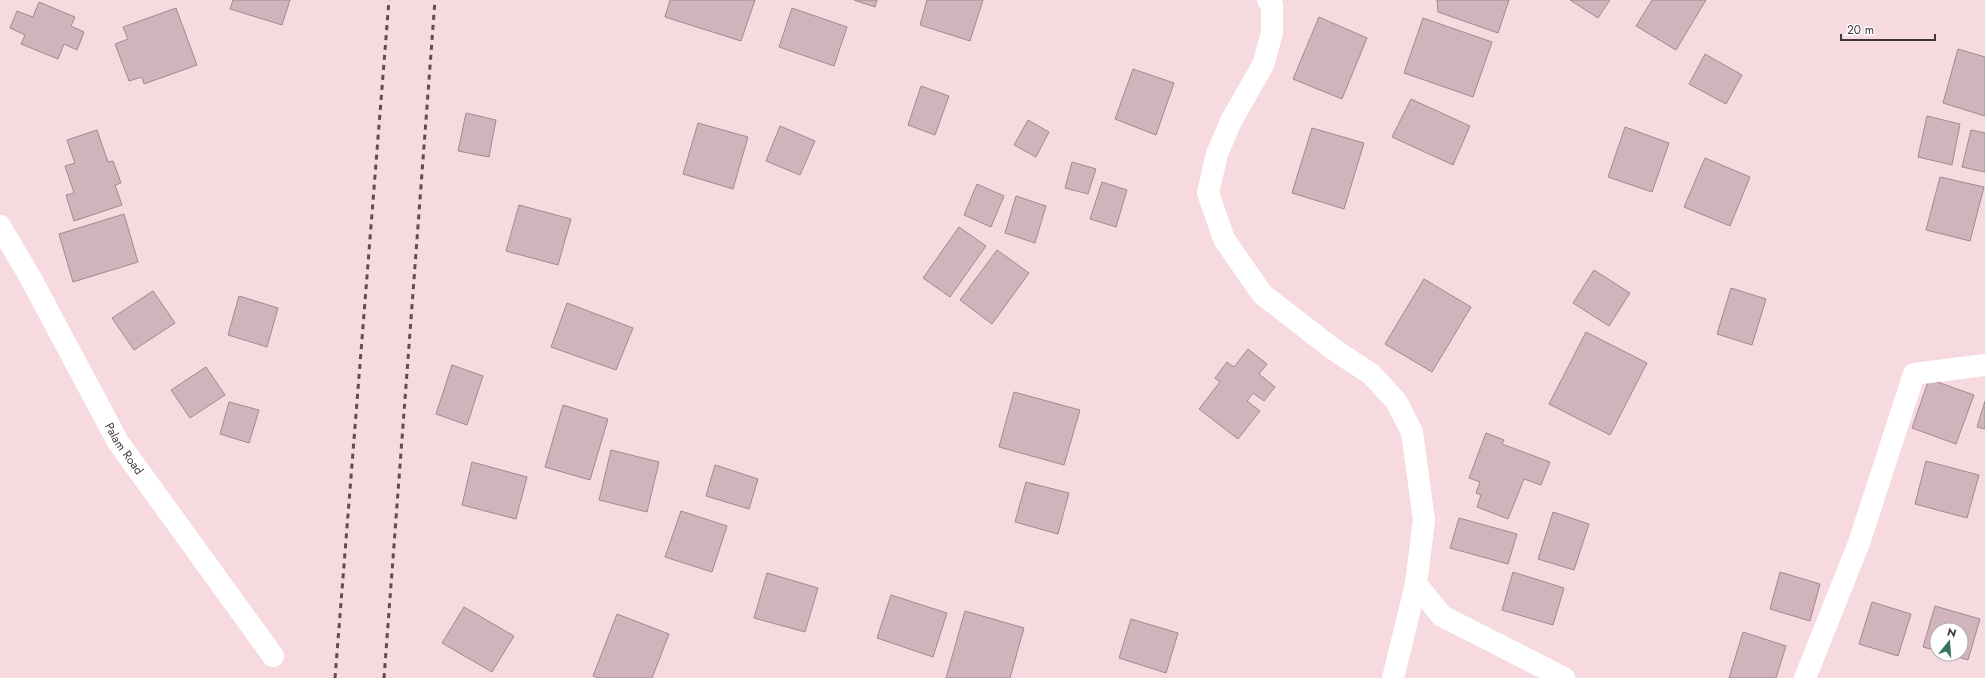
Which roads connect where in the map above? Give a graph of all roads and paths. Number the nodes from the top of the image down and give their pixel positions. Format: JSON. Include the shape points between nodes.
{"nodes":[{"id":1,"x":1268,"y":0,"type":"edge"},
{"id":2,"x":0,"y":226,"type":"edge"},
{"id":3,"x":1985,"y":365,"type":"edge"},
{"id":4,"x":1416,"y":584,"type":"junction"},
{"id":5,"x":273,"y":656,"type":"dead end"},
{"id":6,"x":1393,"y":678,"type":"edge"},
{"id":7,"x":1564,"y":678,"type":"edge"},
{"id":8,"x":1805,"y":678,"type":"edge"}],
"edges":[{"from":1,"to":4,"type":"street","via":[[1272,5],[1272,33],[1263,65],[1231,122],[1217,154],[1208,193],[1224,239],[1262,294],[1333,349],[1371,374],[1396,402],[1412,432],[1424,520]]},
{"from":2,"to":5,"type":"street","name":"Palam Road","via":[[118,442]]},
{"from":3,"to":8,"type":"street","via":[[1914,374],[1859,542]]},
{"from":4,"to":6,"type":"street"},
{"from":4,"to":7,"type":"street","via":[[1442,616]]}]}
